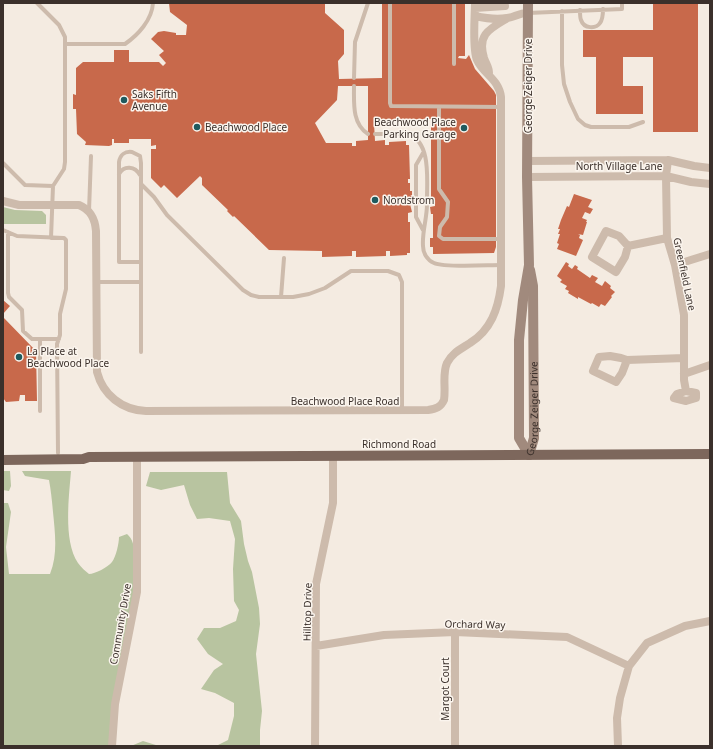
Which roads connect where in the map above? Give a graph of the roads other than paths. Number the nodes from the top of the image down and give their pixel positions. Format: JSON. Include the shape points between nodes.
{"nodes":[{"id":1,"x":37,"y":3,"type":"edge"},
{"id":2,"x":153,"y":3,"type":"edge"},
{"id":3,"x":368,"y":3,"type":"edge"},
{"id":4,"x":390,"y":3,"type":"edge"},
{"id":5,"x":454,"y":3,"type":"edge"},
{"id":6,"x":494,"y":3,"type":"edge"},
{"id":7,"x":622,"y":3,"type":"edge"},
{"id":8,"x":508,"y":6,"type":"junction"},
{"id":9,"x":474,"y":9,"type":"edge"},
{"id":10,"x":525,"y":10,"type":"edge"},
{"id":11,"x":580,"y":10,"type":"junction"},
{"id":12,"x":603,"y":10,"type":"junction"},
{"id":13,"x":562,"y":11,"type":"junction"},
{"id":14,"x":506,"y":19,"type":"junction"},
{"id":15,"x":497,"y":25,"type":"junction"},
{"id":16,"x":65,"y":44,"type":"junction"},
{"id":17,"x":454,"y":64,"type":"dead end"},
{"id":18,"x":489,"y":74,"type":"junction"},
{"id":19,"x":354,"y":78,"type":"dead end"},
{"id":20,"x":354,"y":86,"type":"dead end"},
{"id":21,"x":439,"y":107,"type":"junction"},
{"id":22,"x":501,"y":107,"type":"junction"},
{"id":23,"x":643,"y":122,"type":"dead end"},
{"id":24,"x":368,"y":134,"type":"dead end"},
{"id":25,"x":375,"y":134,"type":"dead end"},
{"id":26,"x":423,"y":153,"type":"junction"},
{"id":27,"x":91,"y":156,"type":"dead end"},
{"id":28,"x":668,"y":160,"type":"junction"},
{"id":29,"x":528,"y":161,"type":"junction"},
{"id":30,"x":3,"y":163,"type":"edge"},
{"id":31,"x":710,"y":168,"type":"edge"},
{"id":32,"x":119,"y":174,"type":"junction"},
{"id":33,"x":141,"y":176,"type":"junction"},
{"id":34,"x":666,"y":176,"type":"junction"},
{"id":35,"x":527,"y":177,"type":"junction"},
{"id":36,"x":141,"y":184,"type":"junction"},
{"id":37,"x":710,"y":184,"type":"edge"},
{"id":38,"x":53,"y":186,"type":"junction"},
{"id":39,"x":416,"y":198,"type":"dead end"},
{"id":40,"x":427,"y":198,"type":"dead end"},
{"id":41,"x":3,"y":201,"type":"edge"},
{"id":42,"x":52,"y":204,"type":"junction"},
{"id":43,"x":416,"y":204,"type":"dead end"},
{"id":44,"x":427,"y":204,"type":"dead end"},
{"id":45,"x":89,"y":212,"type":"junction"},
{"id":46,"x":3,"y":230,"type":"edge"},
{"id":47,"x":423,"y":230,"type":"junction"},
{"id":48,"x":8,"y":232,"type":"junction"},
{"id":49,"x":51,"y":238,"type":"junction"},
{"id":50,"x":667,"y":238,"type":"junction"},
{"id":51,"x":501,"y":239,"type":"junction"},
{"id":52,"x":628,"y":246,"type":"junction"},
{"id":53,"x":710,"y":254,"type":"edge"},
{"id":54,"x":284,"y":258,"type":"dead end"},
{"id":55,"x":141,"y":262,"type":"junction"},
{"id":56,"x":501,"y":265,"type":"junction"},
{"id":57,"x":528,"y":265,"type":"junction"},
{"id":58,"x":675,"y":265,"type":"junction"},
{"id":59,"x":96,"y":282,"type":"junction"},
{"id":60,"x":141,"y":282,"type":"junction"},
{"id":61,"x":281,"y":297,"type":"junction"},
{"id":62,"x":40,"y":339,"type":"junction"},
{"id":63,"x":59,"y":339,"type":"junction"},
{"id":64,"x":141,"y":352,"type":"dead end"},
{"id":65,"x":684,"y":358,"type":"junction"},
{"id":66,"x":627,"y":360,"type":"dead end"},
{"id":67,"x":710,"y":365,"type":"edge"},
{"id":68,"x":684,"y":374,"type":"junction"},
{"id":69,"x":686,"y":392,"type":"dead end"},
{"id":70,"x":402,"y":410,"type":"junction"},
{"id":71,"x":40,"y":411,"type":"dead end"},
{"id":72,"x":58,"y":453,"type":"junction"},
{"id":73,"x":3,"y":454,"type":"edge"},
{"id":74,"x":710,"y":454,"type":"edge"},
{"id":75,"x":528,"y":455,"type":"junction"},
{"id":76,"x":88,"y":456,"type":"junction"},
{"id":77,"x":333,"y":456,"type":"junction"},
{"id":78,"x":137,"y":457,"type":"junction"},
{"id":79,"x":3,"y":460,"type":"edge"},
{"id":80,"x":710,"y":620,"type":"edge"},
{"id":81,"x":455,"y":632,"type":"junction"},
{"id":82,"x":316,"y":646,"type":"junction"},
{"id":83,"x":629,"y":666,"type":"junction"},
{"id":84,"x":112,"y":746,"type":"edge"},
{"id":85,"x":315,"y":746,"type":"edge"},
{"id":86,"x":455,"y":746,"type":"edge"},
{"id":87,"x":618,"y":746,"type":"edge"}],
"edges":[{"from":1,"to":16,"type":"lane","via":[[59,25],[65,37]]},
{"from":2,"to":16,"type":"lane","via":[[147,22],[125,44]]},
{"from":3,"to":19,"type":"lane","via":[[355,42]]},
{"from":4,"to":21,"type":"lane","via":[[391,105]]},
{"from":5,"to":17,"type":"lane"},
{"from":6,"to":8,"type":"street"},
{"from":7,"to":12,"type":"lane","via":[[622,9]]},
{"from":8,"to":9,"type":"street"},
{"from":8,"to":10,"type":"street"},
{"from":9,"to":14,"type":"street","via":[[484,18]]},
{"from":9,"to":15,"type":"street","via":[[487,25]]},
{"from":9,"to":18,"type":"street","name":"Beachwood Place Road","via":[[476,58]]},
{"from":10,"to":13,"type":"lane"},
{"from":10,"to":14,"type":"street"},
{"from":10,"to":29,"type":"street","name":"George Zeiger Drive"},
{"from":11,"to":12,"type":"lane"},
{"from":11,"to":12,"type":"lane","via":[[581,21],[590,27],[601,22]]},
{"from":11,"to":13,"type":"lane"},
{"from":13,"to":23,"type":"lane","via":[[564,84],[578,119],[591,127],[629,127]]},
{"from":14,"to":15,"type":"street"},
{"from":15,"to":18,"type":"street","via":[[488,30],[483,40],[483,53]]},
{"from":16,"to":38,"type":"lane","via":[[64,166]]},
{"from":18,"to":22,"type":"street","name":"Beachwood Place Road","via":[[500,90]]},
{"from":20,"to":24,"type":"lane","via":[[357,122]]},
{"from":21,"to":22,"type":"lane"},
{"from":21,"to":51,"type":"lane","via":[[439,189],[448,202],[447,217],[440,227],[439,236],[443,239]]},
{"from":22,"to":51,"type":"street","name":"Beachwood Place Road"},
{"from":25,"to":26,"type":"lane","via":[[412,136],[420,142]]},
{"from":26,"to":39,"type":"lane","via":[[416,165]]},
{"from":26,"to":40,"type":"lane","via":[[427,167]]},
{"from":27,"to":45,"type":"lane"},
{"from":28,"to":29,"type":"street","name":"North Village Lane"},
{"from":28,"to":31,"type":"street","name":"North Village Lane"},
{"from":28,"to":34,"type":"street","name":"Greenfield Lane"},
{"from":29,"to":35,"type":"street","name":"George Zeiger Drive"},
{"from":30,"to":38,"type":"lane","via":[[25,185]]},
{"from":32,"to":33,"type":"lane","via":[[124,168],[128,168],[136,170]]},
{"from":32,"to":33,"type":"lane","via":[[120,158],[124,153],[131,152],[141,158]]},
{"from":32,"to":55,"type":"lane","via":[[119,262]]},
{"from":33,"to":36,"type":"lane"},
{"from":34,"to":35,"type":"street","name":"North Village Lane"},
{"from":34,"to":37,"type":"street","name":"North Village Lane"},
{"from":34,"to":50,"type":"street","name":"Greenfield Lane"},
{"from":35,"to":57,"type":"street","name":"George Zeiger Drive"},
{"from":36,"to":55,"type":"lane"},
{"from":36,"to":61,"type":"lane","via":[[167,215],[243,290],[255,296]]},
{"from":38,"to":42,"type":"lane"},
{"from":41,"to":42,"type":"street","via":[[19,204]]},
{"from":42,"to":45,"type":"street","via":[[79,205]]},
{"from":42,"to":49,"type":"lane"},
{"from":43,"to":47,"type":"lane","via":[[416,217]]},
{"from":44,"to":47,"type":"lane"},
{"from":45,"to":59,"type":"street","name":"Beachwood Place Road","via":[[96,231]]},
{"from":46,"to":48,"type":"lane"},
{"from":47,"to":56,"type":"lane","via":[[424,252],[432,262],[442,265]]},
{"from":48,"to":49,"type":"lane","via":[[23,237]]},
{"from":48,"to":62,"type":"lane","via":[[9,297],[23,312],[23,330],[31,338]]},
{"from":49,"to":63,"type":"lane","via":[[66,240],[66,289]]},
{"from":50,"to":52,"type":"street"},
{"from":50,"to":58,"type":"street","name":"Greenfield Lane"},
{"from":51,"to":56,"type":"street","name":"Beachwood Place Road"},
{"from":52,"to":52,"type":"street","via":[[618,236],[606,231],[592,256],[616,272]]},
{"from":53,"to":58,"type":"street"},
{"from":54,"to":61,"type":"lane"},
{"from":55,"to":60,"type":"lane"},
{"from":56,"to":70,"type":"street","name":"Beachwood Place Road","via":[[500,295],[494,316],[481,335],[456,351],[449,360],[445,368],[445,395],[442,404],[433,410]]},
{"from":57,"to":75,"type":"street","name":"George Zeiger Drive","via":[[533,286],[534,438]]},
{"from":57,"to":75,"type":"street","name":"George Zeiger Drive","via":[[519,347],[519,438]]},
{"from":58,"to":65,"type":"street","name":"Greenfield Lane","via":[[684,315]]},
{"from":59,"to":60,"type":"lane"},
{"from":59,"to":70,"type":"street","name":"Beachwood Place Road","via":[[97,372],[106,392],[123,406],[139,411]]},
{"from":60,"to":64,"type":"lane"},
{"from":61,"to":70,"type":"lane","via":[[317,292],[351,271],[388,270],[398,275],[402,282]]},
{"from":62,"to":63,"type":"lane"},
{"from":62,"to":71,"type":"lane"},
{"from":63,"to":72,"type":"lane"},
{"from":65,"to":66,"type":"street"},
{"from":65,"to":68,"type":"street","name":"Greenfield Lane"},
{"from":67,"to":68,"type":"street"},
{"from":68,"to":69,"type":"street","name":"Greenfield Lane"},
{"from":72,"to":73,"type":"main road","name":"Richmond Road"},
{"from":72,"to":76,"type":"main road","name":"Richmond Road","via":[[83,453]]},
{"from":74,"to":75,"type":"main road","name":"Richmond Road"},
{"from":75,"to":77,"type":"main road","name":"Richmond Road"},
{"from":76,"to":78,"type":"main road","name":"Richmond Road"},
{"from":76,"to":79,"type":"main road","name":"Richmond Road","via":[[83,460]]},
{"from":77,"to":78,"type":"main road","name":"Richmond Road"},
{"from":77,"to":82,"type":"street","name":"Hilltop Drive","via":[[333,503],[316,584]]},
{"from":78,"to":84,"type":"street","name":"Community Drive","via":[[137,592],[115,704]]},
{"from":80,"to":83,"type":"street","via":[[686,626],[648,643]]},
{"from":81,"to":82,"type":"street","name":"Orchard Way","via":[[384,635]]},
{"from":81,"to":83,"type":"street","name":"Orchard Way","via":[[567,637]]},
{"from":81,"to":86,"type":"street","name":"Margot Court"},
{"from":82,"to":85,"type":"street","name":"Hilltop Drive"},
{"from":83,"to":87,"type":"street","via":[[617,718]]}]}
